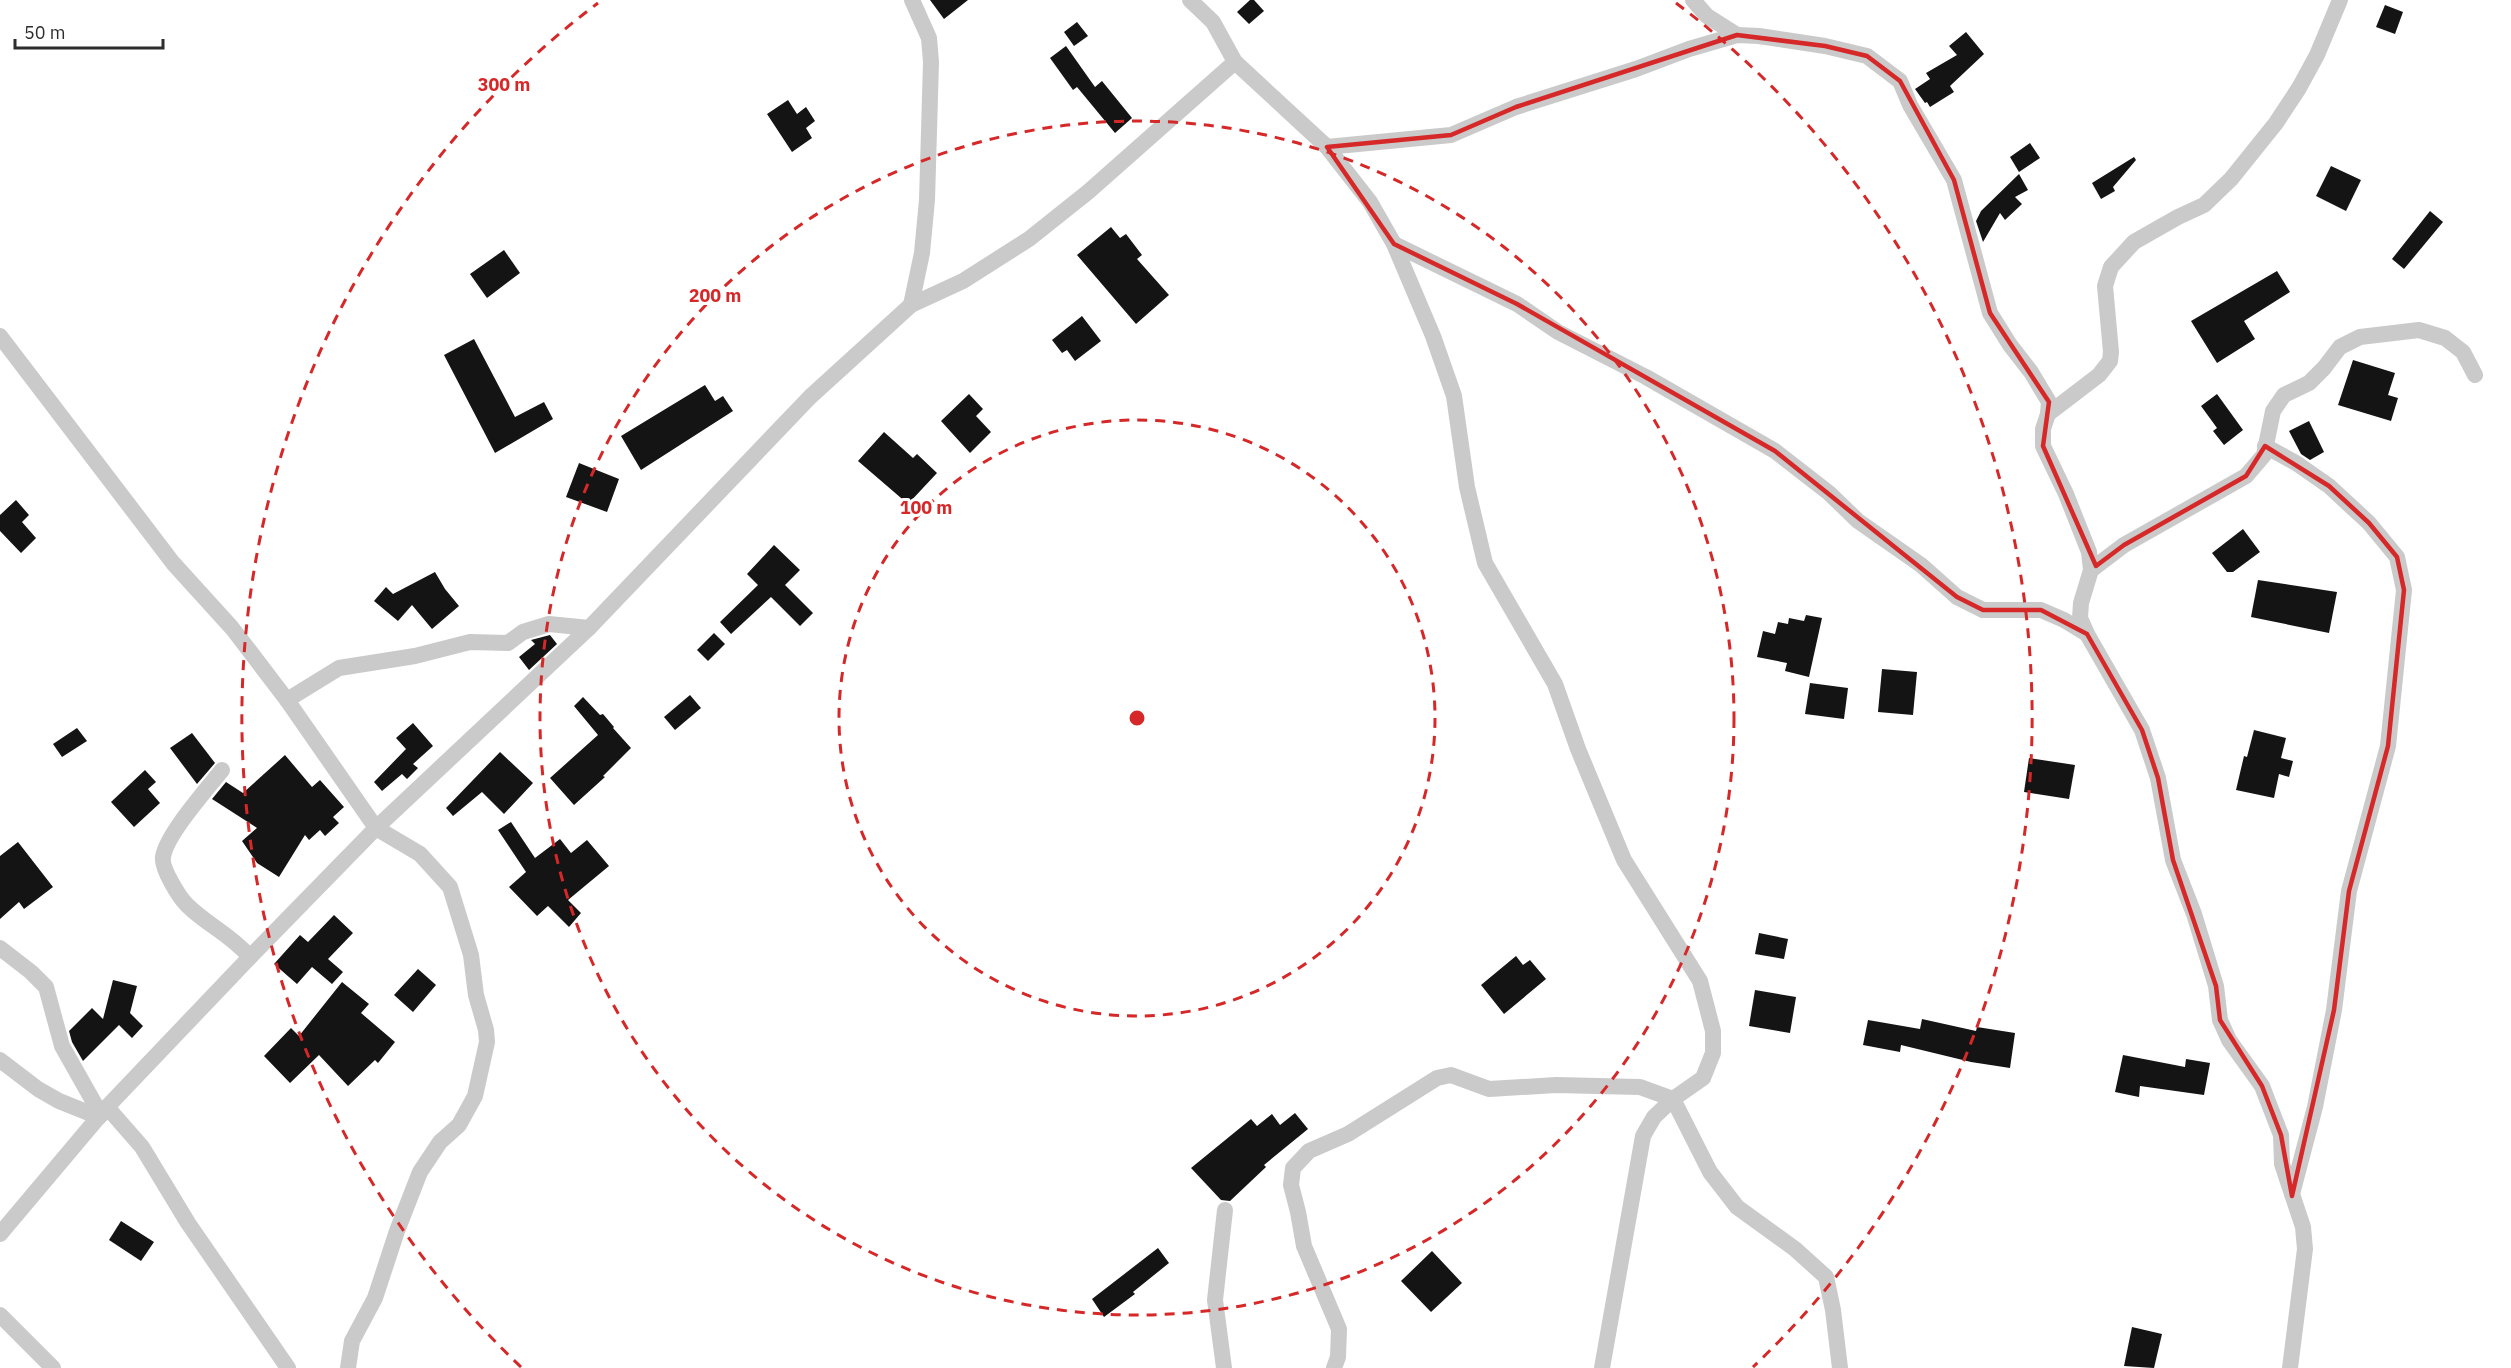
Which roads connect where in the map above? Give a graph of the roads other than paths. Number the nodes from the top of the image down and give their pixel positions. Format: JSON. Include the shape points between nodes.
{"nodes":[{"id":1,"x":912,"y":0,"type":"edge"},
{"id":2,"x":1190,"y":0,"type":"edge"},
{"id":3,"x":1693,"y":0,"type":"edge"},
{"id":4,"x":2340,"y":0,"type":"edge"},
{"id":5,"x":1737,"y":35,"type":"junction"},
{"id":6,"x":1235,"y":62,"type":"junction"},
{"id":7,"x":1327,"y":147,"type":"junction"},
{"id":8,"x":1394,"y":244,"type":"junction"},
{"id":9,"x":911,"y":305,"type":"junction"},
{"id":10,"x":0,"y":336,"type":"edge"},
{"id":11,"x":2475,"y":375,"type":"dead end"},
{"id":12,"x":2048,"y":414,"type":"junction"},
{"id":13,"x":2265,"y":446,"type":"junction"},
{"id":14,"x":2091,"y":570,"type":"junction"},
{"id":15,"x":590,"y":628,"type":"junction"},
{"id":16,"x":2087,"y":634,"type":"junction"},
{"id":17,"x":287,"y":699,"type":"junction"},
{"id":18,"x":222,"y":770,"type":"dead end"},
{"id":19,"x":376,"y":828,"type":"junction"},
{"id":20,"x":0,"y":948,"type":"edge"},
{"id":21,"x":250,"y":957,"type":"junction"},
{"id":22,"x":0,"y":1060,"type":"edge"},
{"id":23,"x":1672,"y":1100,"type":"junction"},
{"id":24,"x":102,"y":1113,"type":"junction"},
{"id":25,"x":2292,"y":1196,"type":"junction"},
{"id":26,"x":1225,"y":1210,"type":"dead end"},
{"id":27,"x":0,"y":1234,"type":"edge"},
{"id":28,"x":0,"y":1315,"type":"edge"},
{"id":29,"x":53,"y":1368,"type":"edge"},
{"id":30,"x":288,"y":1368,"type":"edge"},
{"id":31,"x":348,"y":1368,"type":"edge"},
{"id":32,"x":1224,"y":1368,"type":"edge"},
{"id":33,"x":1334,"y":1368,"type":"edge"},
{"id":34,"x":1602,"y":1368,"type":"edge"},
{"id":35,"x":1840,"y":1368,"type":"edge"},
{"id":36,"x":2290,"y":1368,"type":"edge"}],
"edges":[{"from":1,"to":9,"type":"street","via":[[929,38],[931,62],[927,200],[922,253]]},
{"from":2,"to":6,"type":"street","via":[[1213,22]]},
{"from":3,"to":5,"type":"street","via":[[1707,16]]},
{"from":4,"to":12,"type":"street","via":[[2299,88],[2231,179],[2204,205],[2134,242],[2111,267],[2105,286],[2110,361],[2099,375]]},
{"from":5,"to":7,"type":"street","via":[[1516,107],[1451,135]]},
{"from":5,"to":12,"type":"street","via":[[1825,46],[1867,56],[1900,81],[1954,180],[1990,313],[2049,402]]},
{"from":6,"to":7,"type":"street"},
{"from":6,"to":9,"type":"street","via":[[1029,239],[963,280]]},
{"from":7,"to":8,"type":"street","via":[[1370,202]]},
{"from":8,"to":16,"type":"street","via":[[1517,304],[1558,332],[1646,376],[1775,451],[1829,493],[1858,522],[1921,565],[1957,597],[1983,610],[2041,610]]},
{"from":8,"to":23,"type":"street","via":[[1454,396],[1467,487],[1485,563],[1555,684],[1624,860],[1700,981],[1713,1031],[1713,1053],[1703,1078]]},
{"from":9,"to":15,"type":"street","via":[[810,397]]},
{"from":10,"to":17,"type":"street","via":[[173,563],[232,628]]},
{"from":11,"to":13,"type":"street","via":[[2463,352],[2445,338],[2419,330],[2360,337],[2340,347],[2309,383],[2284,395],[2274,411]]},
{"from":12,"to":14,"type":"street","via":[[2043,446],[2089,552]]},
{"from":13,"to":14,"type":"street","via":[[2264,455],[2246,476],[2124,544]]},
{"from":13,"to":25,"type":"street","via":[[2329,486],[2369,523],[2397,557],[2404,590],[2388,746],[2349,891],[2334,1010]]},
{"from":14,"to":16,"type":"street","via":[[2080,618]]},
{"from":15,"to":17,"type":"street","via":[[549,624],[523,632],[508,643],[470,642],[415,656],[339,668]]},
{"from":15,"to":19,"type":"street"},
{"from":16,"to":25,"type":"street","via":[[2142,730],[2158,778],[2173,860],[2216,986],[2220,1020],[2229,1040],[2262,1086],[2281,1135],[2282,1164]]},
{"from":17,"to":19,"type":"street"},
{"from":18,"to":21,"type":"street","via":[[182,821],[162,859],[186,905],[237,942]]},
{"from":19,"to":21,"type":"street"},
{"from":19,"to":31,"type":"street","via":[[420,854],[450,886],[471,956],[487,1042],[475,1096],[459,1125],[440,1142],[420,1172],[375,1298],[352,1341]]},
{"from":20,"to":24,"type":"street","via":[[46,987],[63,1046]]},
{"from":21,"to":24,"type":"street"},
{"from":22,"to":24,"type":"street","via":[[45,1093]]},
{"from":23,"to":33,"type":"street","via":[[1640,1087],[1556,1085],[1489,1089],[1450,1075],[1437,1078],[1357,1128],[1309,1151],[1293,1168],[1291,1185],[1304,1246],[1339,1329]]},
{"from":23,"to":34,"type":"street","via":[[1654,1117],[1643,1136]]},
{"from":23,"to":35,"type":"street","via":[[1710,1172],[1737,1207],[1826,1277]]},
{"from":24,"to":27,"type":"street"},
{"from":24,"to":30,"type":"street","via":[[142,1148],[188,1223]]},
{"from":25,"to":36,"type":"street","via":[[2303,1227],[2305,1249]]},
{"from":26,"to":32,"type":"street","via":[[1215,1300]]},
{"from":28,"to":29,"type":"street"}]}
